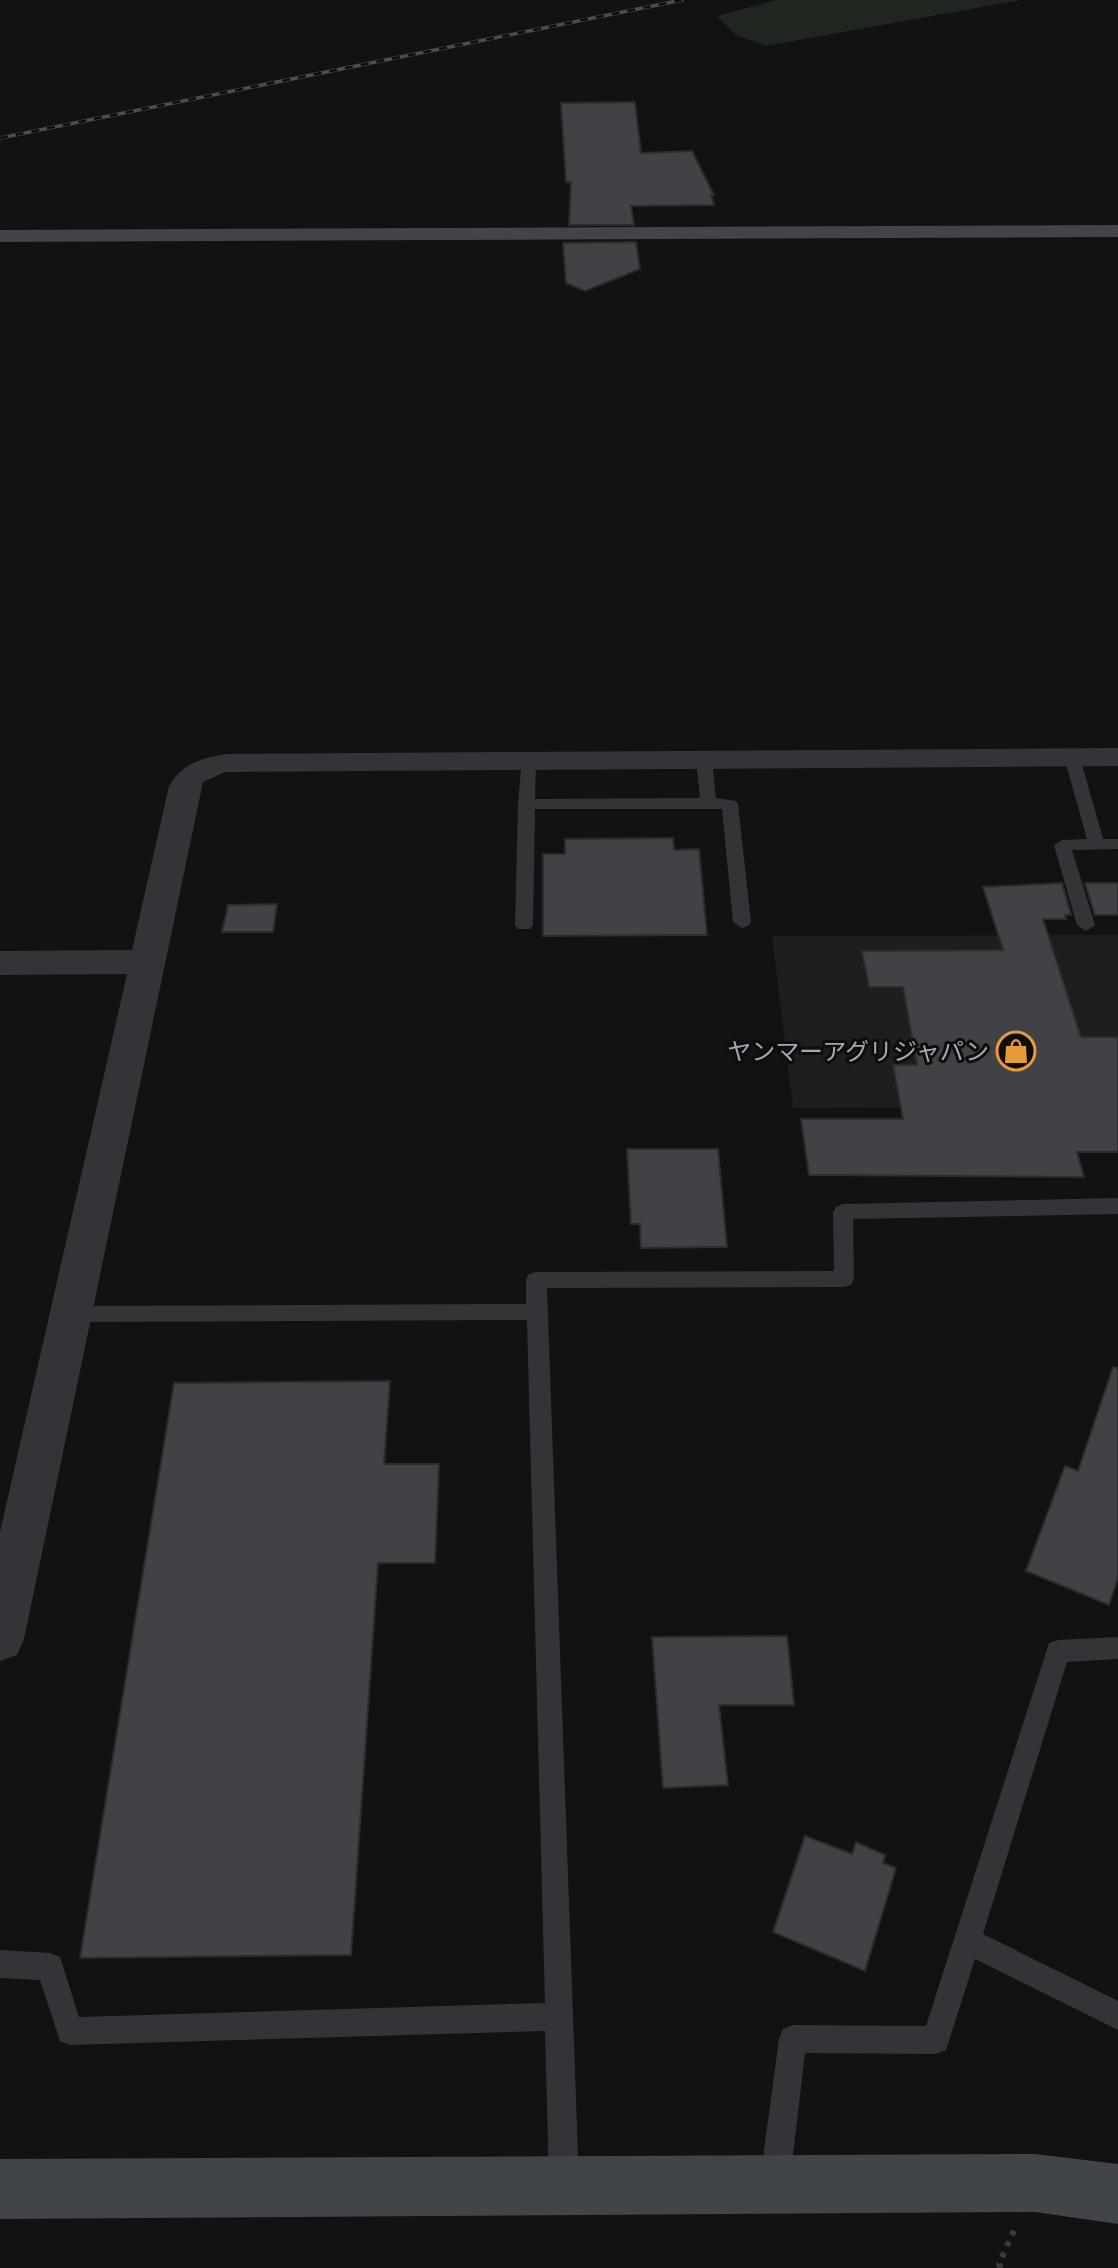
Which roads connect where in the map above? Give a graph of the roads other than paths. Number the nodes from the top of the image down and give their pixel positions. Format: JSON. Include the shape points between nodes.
{"nodes":[{"id":1,"x":1118,"y":231,"type":"edge"},
{"id":2,"x":0,"y":236,"type":"edge"},
{"id":3,"x":1072,"y":757,"type":"junction"},
{"id":4,"x":1118,"y":757,"type":"edge"},
{"id":5,"x":704,"y":760,"type":"junction"},
{"id":6,"x":528,"y":761,"type":"junction"},
{"id":7,"x":709,"y":803,"type":"junction"},
{"id":8,"x":526,"y":804,"type":"junction"},
{"id":9,"x":1096,"y":844,"type":"junction"},
{"id":10,"x":1118,"y":844,"type":"edge"},
{"id":11,"x":742,"y":922,"type":"dead end"},
{"id":12,"x":524,"y":925,"type":"dead end"},
{"id":13,"x":1086,"y":925,"type":"dead end"},
{"id":14,"x":146,"y":962,"type":"junction"},
{"id":15,"x":0,"y":963,"type":"edge"},
{"id":16,"x":1118,"y":1206,"type":"edge"},
{"id":17,"x":537,"y":1312,"type":"junction"},
{"id":18,"x":70,"y":1314,"type":"junction"},
{"id":19,"x":0,"y":1639,"type":"edge"},
{"id":20,"x":1118,"y":1648,"type":"edge"},
{"id":21,"x":967,"y":1940,"type":"junction"},
{"id":22,"x":0,"y":1964,"type":"edge"},
{"id":23,"x":1118,"y":2016,"type":"edge"},
{"id":24,"x":559,"y":2017,"type":"junction"},
{"id":25,"x":774,"y":2184,"type":"junction"},
{"id":26,"x":564,"y":2185,"type":"junction"},
{"id":27,"x":0,"y":2189,"type":"edge"},
{"id":28,"x":1118,"y":2194,"type":"edge"}],
"edges":[{"from":1,"to":2,"type":"street"},
{"from":3,"to":4,"type":"street"},
{"from":3,"to":5,"type":"street"},
{"from":3,"to":9,"type":"lane"},
{"from":5,"to":6,"type":"street"},
{"from":5,"to":7,"type":"lane"},
{"from":6,"to":8,"type":"lane"},
{"from":6,"to":14,"type":"street","via":[[225,763],[190,775]]},
{"from":7,"to":8,"type":"lane"},
{"from":7,"to":11,"type":"lane","via":[[730,804]]},
{"from":8,"to":12,"type":"lane"},
{"from":9,"to":10,"type":"lane"},
{"from":9,"to":13,"type":"lane","via":[[1062,845]]},
{"from":14,"to":15,"type":"street"},
{"from":14,"to":18,"type":"street"},
{"from":16,"to":17,"type":"lane","via":[[843,1212],[844,1279],[536,1280]]},
{"from":17,"to":18,"type":"lane"},
{"from":17,"to":24,"type":"lane"},
{"from":18,"to":19,"type":"street"},
{"from":20,"to":21,"type":"lane","via":[[1058,1651]]},
{"from":21,"to":23,"type":"lane"},
{"from":21,"to":25,"type":"lane","via":[[936,2039],[793,2039]]},
{"from":22,"to":24,"type":"lane","via":[[50,1966],[70,2031]]},
{"from":24,"to":26,"type":"lane"},
{"from":25,"to":26,"type":"street"},
{"from":25,"to":28,"type":"street","via":[[1035,2183]]},
{"from":26,"to":27,"type":"street"}]}
